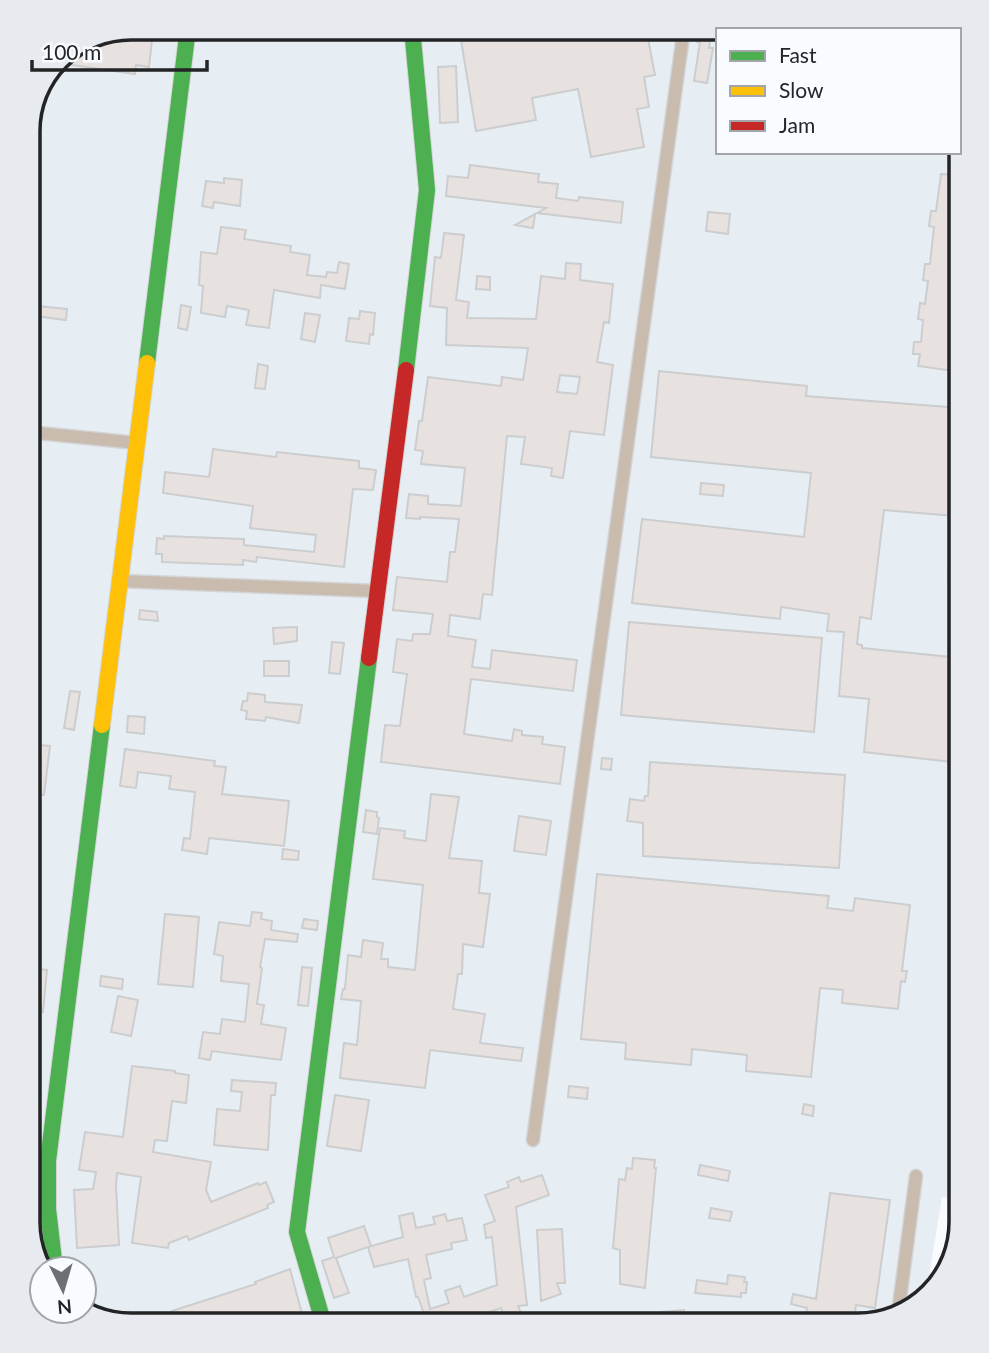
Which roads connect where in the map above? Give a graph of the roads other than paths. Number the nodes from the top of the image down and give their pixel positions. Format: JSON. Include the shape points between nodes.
{"nodes":[{"id":1,"x":187,"y":40,"type":"edge"},
{"id":2,"x":413,"y":40,"type":"edge"},
{"id":3,"x":682,"y":40,"type":"edge"},
{"id":4,"x":40,"y":433,"type":"edge"},
{"id":5,"x":137,"y":443,"type":"junction"},
{"id":6,"x":119,"y":581,"type":"junction"},
{"id":7,"x":377,"y":591,"type":"junction"},
{"id":8,"x":533,"y":1140,"type":"dead end"},
{"id":9,"x":916,"y":1176,"type":"dead end"},
{"id":10,"x":53,"y":1255,"type":"edge"},
{"id":11,"x":899,"y":1303,"type":"edge"},
{"id":12,"x":320,"y":1313,"type":"edge"}],
"edges":[{"from":1,"to":5,"type":"street"},
{"from":2,"to":7,"type":"street","via":[[427,190]]},
{"from":3,"to":8,"type":"street"},
{"from":4,"to":5,"type":"street"},
{"from":5,"to":6,"type":"street"},
{"from":6,"to":7,"type":"street"},
{"from":6,"to":10,"type":"street","via":[[48,1161]]},
{"from":7,"to":12,"type":"street","via":[[297,1233]]},
{"from":9,"to":11,"type":"street"}]}
